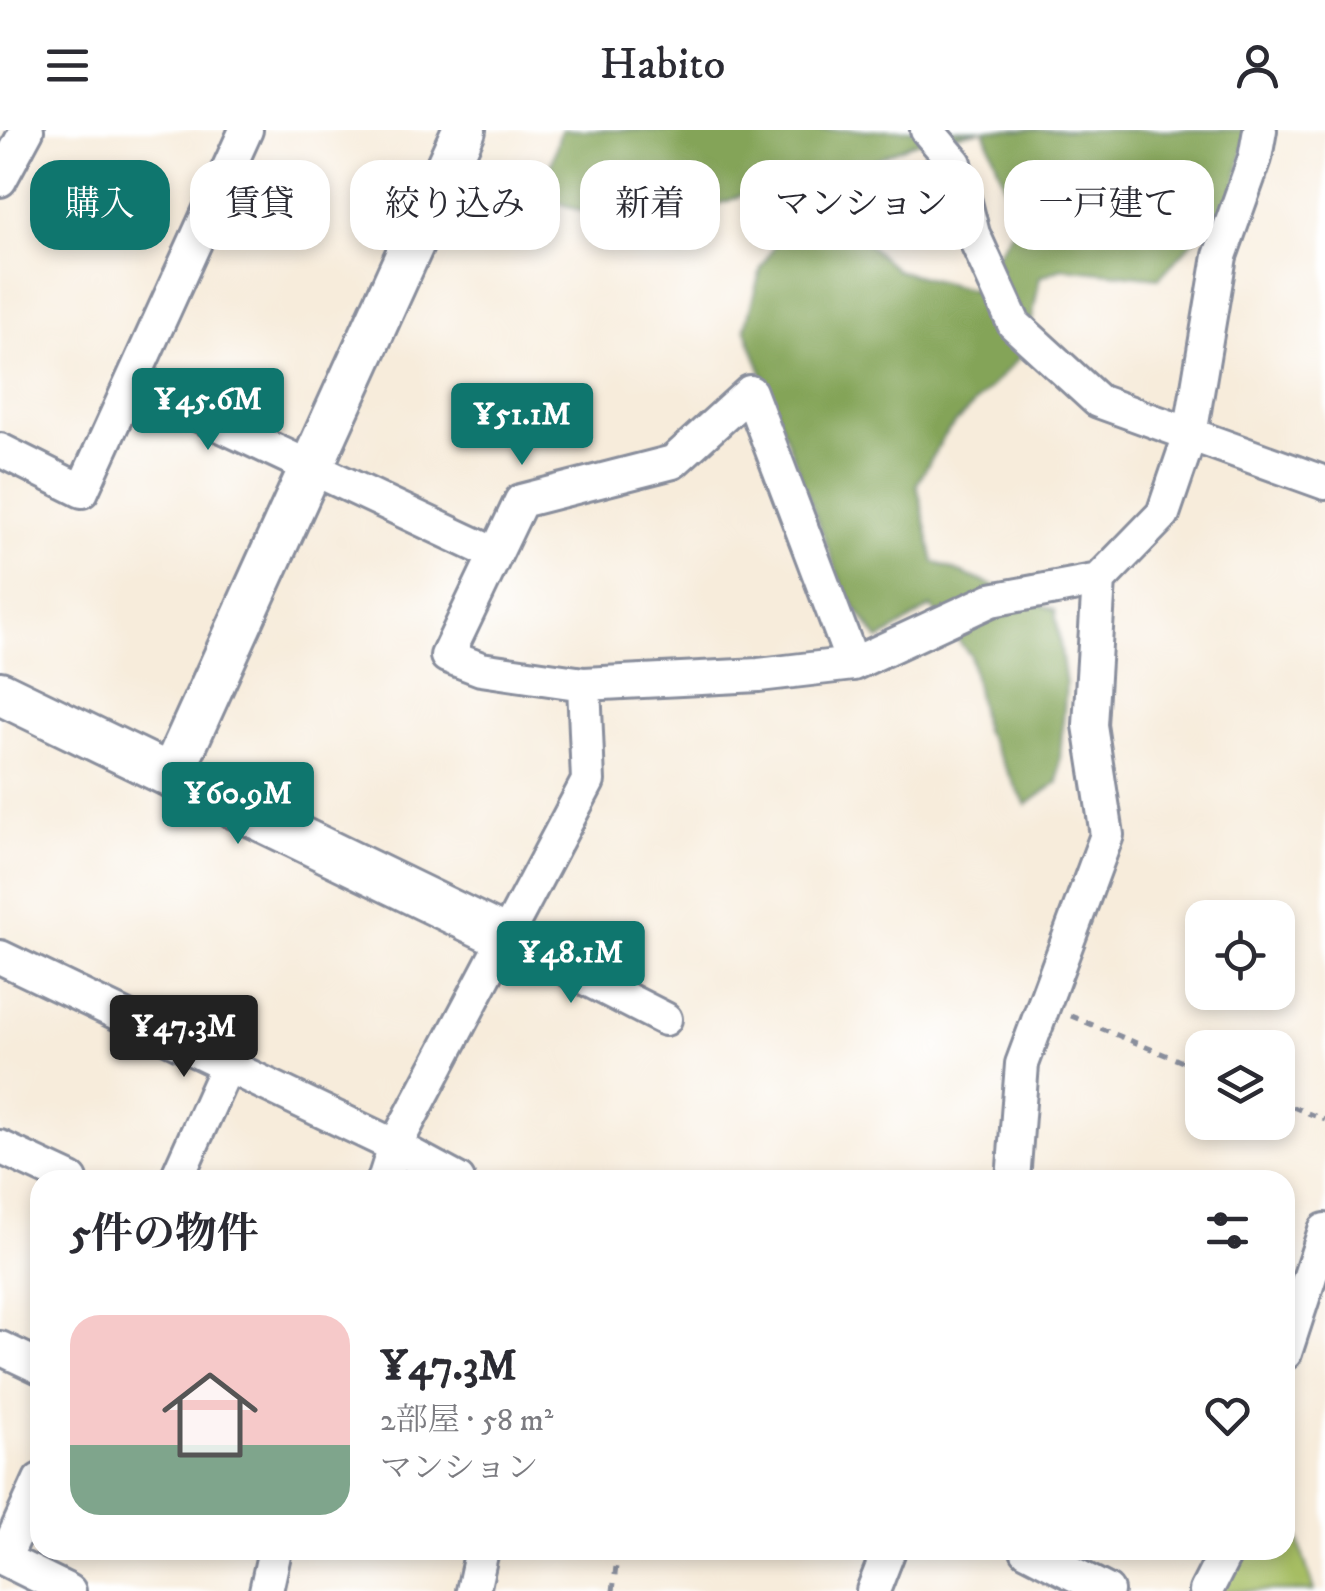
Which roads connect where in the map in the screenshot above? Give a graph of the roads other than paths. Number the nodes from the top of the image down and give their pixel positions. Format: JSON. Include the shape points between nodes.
{"nodes":[{"id":1,"x":27,"y":130,"type":"edge"},
{"id":2,"x":464,"y":130,"type":"edge"},
{"id":3,"x":926,"y":130,"type":"edge"},
{"id":4,"x":1260,"y":130,"type":"edge"},
{"id":5,"x":239,"y":132,"type":"edge"},
{"id":6,"x":0,"y":180,"type":"edge"},
{"id":7,"x":132,"y":384,"type":"junction"},
{"id":8,"x":1190,"y":435,"type":"junction"},
{"id":9,"x":0,"y":450,"type":"edge"},
{"id":10,"x":310,"y":465,"type":"junction"},
{"id":11,"x":1325,"y":483,"type":"edge"},
{"id":12,"x":495,"y":554,"type":"junction"},
{"id":13,"x":1099,"y":580,"type":"junction"},
{"id":14,"x":853,"y":664,"type":"junction"},
{"id":15,"x":584,"y":684,"type":"junction"},
{"id":16,"x":0,"y":693,"type":"edge"},
{"id":17,"x":172,"y":774,"type":"junction"},
{"id":18,"x":506,"y":938,"type":"junction"},
{"id":19,"x":0,"y":957,"type":"edge"},
{"id":20,"x":665,"y":1019,"type":"dead end"},
{"id":21,"x":227,"y":1066,"type":"junction"},
{"id":22,"x":395,"y":1146,"type":"junction"},
{"id":23,"x":0,"y":1147,"type":"edge"},
{"id":24,"x":49,"y":1170,"type":"edge"},
{"id":25,"x":180,"y":1170,"type":"edge"},
{"id":26,"x":387,"y":1170,"type":"edge"},
{"id":27,"x":439,"y":1170,"type":"edge"},
{"id":28,"x":1014,"y":1170,"type":"edge"},
{"id":29,"x":1325,"y":1230,"type":"edge"},
{"id":30,"x":1295,"y":1322,"type":"edge"},
{"id":31,"x":0,"y":1348,"type":"edge"},
{"id":32,"x":30,"y":1362,"type":"edge"},
{"id":33,"x":30,"y":1501,"type":"edge"},
{"id":34,"x":2,"y":1558,"type":"edge"},
{"id":35,"x":273,"y":1560,"type":"edge"},
{"id":36,"x":480,"y":1560,"type":"edge"},
{"id":37,"x":886,"y":1560,"type":"edge"},
{"id":38,"x":1047,"y":1560,"type":"edge"},
{"id":39,"x":1221,"y":1560,"type":"edge"},
{"id":40,"x":69,"y":1591,"type":"edge"},
{"id":41,"x":266,"y":1591,"type":"edge"},
{"id":42,"x":474,"y":1591,"type":"edge"},
{"id":43,"x":873,"y":1591,"type":"edge"},
{"id":44,"x":1107,"y":1591,"type":"edge"},
{"id":45,"x":1206,"y":1591,"type":"edge"}],
"edges":[{"from":1,"to":6,"type":"street"},
{"from":2,"to":10,"type":"street"},
{"from":3,"to":8,"type":"street","via":[[955,162],[973,234],[1014,324],[1098,401]]},
{"from":4,"to":8,"type":"street","via":[[1220,256]]},
{"from":5,"to":7,"type":"street"},
{"from":7,"to":9,"type":"street","via":[[82,491]]},
{"from":7,"to":10,"type":"street"},
{"from":8,"to":11,"type":"street"},
{"from":8,"to":13,"type":"street","via":[[1163,514]]},
{"from":10,"to":12,"type":"street"},
{"from":10,"to":17,"type":"street"},
{"from":12,"to":14,"type":"street","via":[[520,501],[673,462],[750,392]]},
{"from":12,"to":15,"type":"street","via":[[447,656],[480,669]]},
{"from":13,"to":14,"type":"street","via":[[991,600]]},
{"from":13,"to":28,"type":"street","via":[[1090,725],[1107,834],[1022,1064]]},
{"from":14,"to":15,"type":"street"},
{"from":15,"to":18,"type":"street","via":[[588,780]]},
{"from":16,"to":17,"type":"street"},
{"from":17,"to":18,"type":"street"},
{"from":18,"to":20,"type":"street"},
{"from":18,"to":22,"type":"street"},
{"from":19,"to":21,"type":"street"},
{"from":21,"to":22,"type":"street"},
{"from":21,"to":25,"type":"street"},
{"from":22,"to":26,"type":"street"},
{"from":22,"to":27,"type":"street"},
{"from":23,"to":24,"type":"street"},
{"from":29,"to":30,"type":"street"},
{"from":31,"to":32,"type":"street"},
{"from":33,"to":34,"type":"street"},
{"from":34,"to":40,"type":"street"},
{"from":35,"to":41,"type":"street"},
{"from":36,"to":42,"type":"street"},
{"from":37,"to":43,"type":"street"},
{"from":38,"to":44,"type":"street"},
{"from":39,"to":45,"type":"street"}]}
